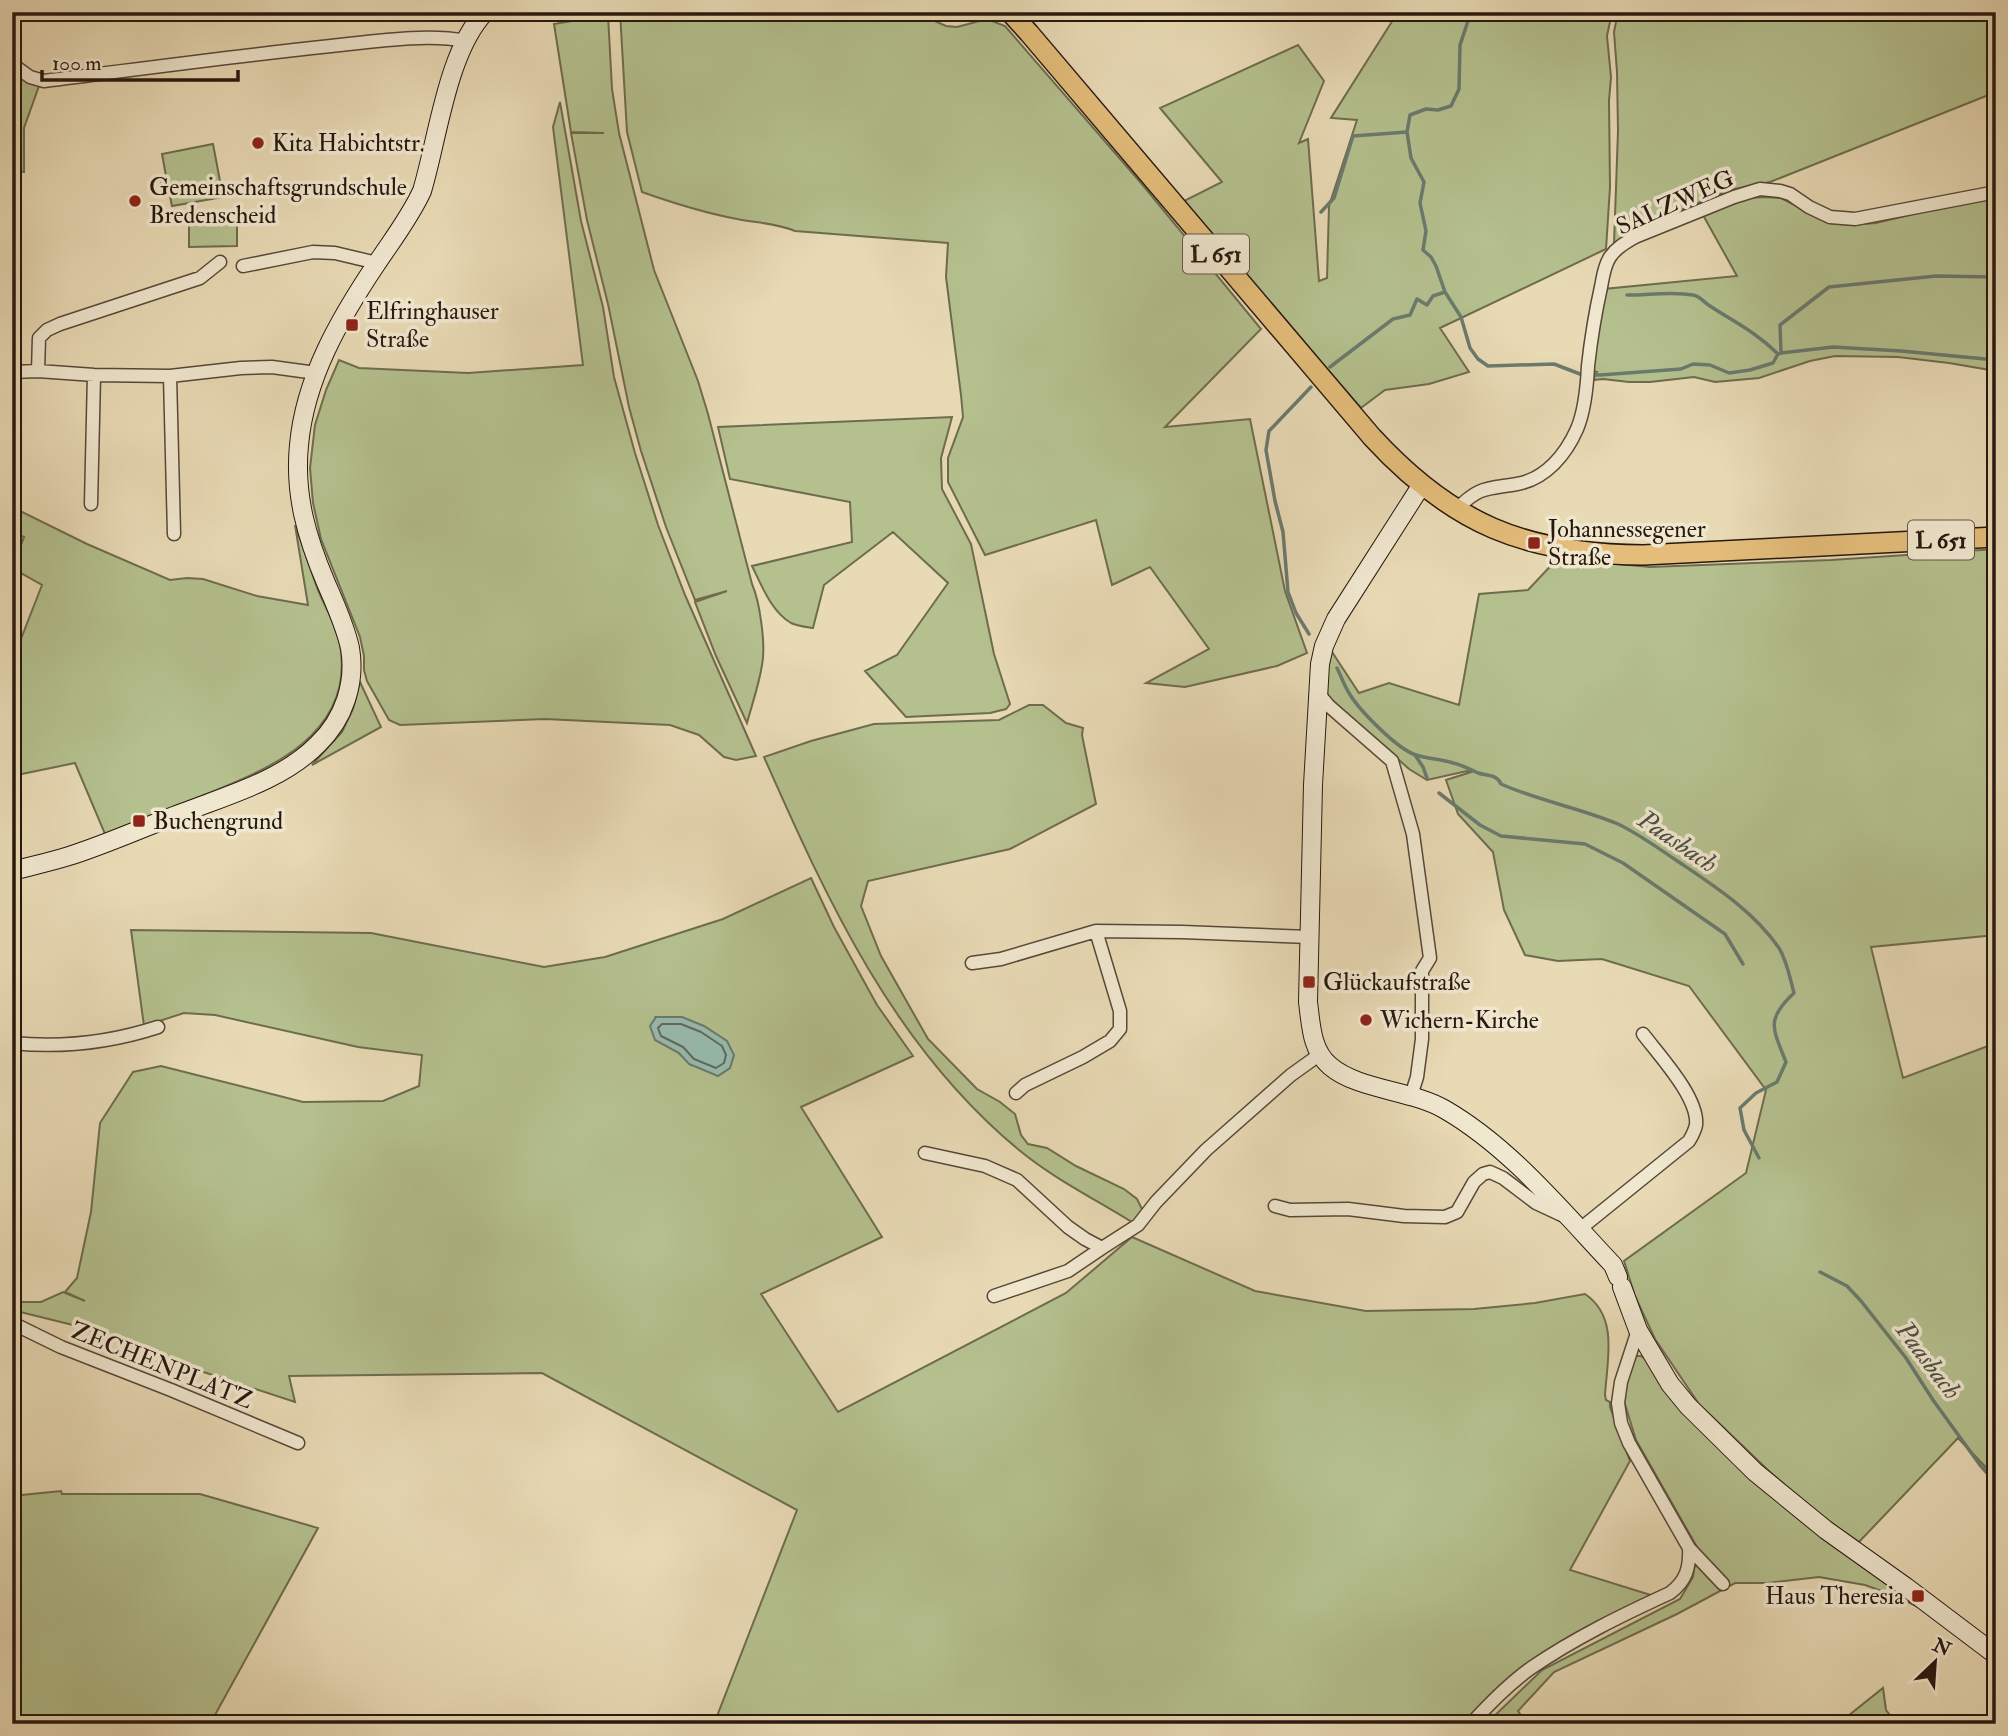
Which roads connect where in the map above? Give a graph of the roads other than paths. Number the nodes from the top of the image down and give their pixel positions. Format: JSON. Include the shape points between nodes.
{"nodes":[{"id":1,"x":485,"y":12,"type":"edge"},
{"id":2,"x":1010,"y":12,"type":"edge"},
{"id":3,"x":465,"y":41,"type":"junction"},
{"id":4,"x":12,"y":64,"type":"edge"},
{"id":5,"x":1996,"y":192,"type":"edge"},
{"id":6,"x":220,"y":262,"type":"dead end"},
{"id":7,"x":377,"y":263,"type":"junction"},
{"id":8,"x":243,"y":265,"type":"dead end"},
{"id":9,"x":38,"y":371,"type":"junction"},
{"id":10,"x":12,"y":372,"type":"edge"},
{"id":11,"x":316,"y":373,"type":"junction"},
{"id":12,"x":94,"y":375,"type":"junction"},
{"id":13,"x":170,"y":376,"type":"junction"},
{"id":14,"x":1421,"y":486,"type":"junction"},
{"id":15,"x":91,"y":504,"type":"dead end"},
{"id":16,"x":1456,"y":510,"type":"junction"},
{"id":17,"x":174,"y":534,"type":"dead end"},
{"id":18,"x":1996,"y":537,"type":"edge"},
{"id":19,"x":1319,"y":694,"type":"junction"},
{"id":20,"x":12,"y":870,"type":"edge"},
{"id":21,"x":1096,"y":931,"type":"junction"},
{"id":22,"x":1309,"y":937,"type":"junction"},
{"id":23,"x":972,"y":963,"type":"dead end"},
{"id":24,"x":158,"y":1027,"type":"dead end"},
{"id":25,"x":1643,"y":1034,"type":"dead end"},
{"id":26,"x":12,"y":1043,"type":"edge"},
{"id":27,"x":1319,"y":1055,"type":"junction"},
{"id":28,"x":1016,"y":1093,"type":"dead end"},
{"id":29,"x":1411,"y":1096,"type":"junction"},
{"id":30,"x":925,"y":1153,"type":"dead end"},
{"id":31,"x":1275,"y":1206,"type":"dead end"},
{"id":32,"x":1574,"y":1224,"type":"junction"},
{"id":33,"x":1102,"y":1248,"type":"junction"},
{"id":34,"x":994,"y":1296,"type":"dead end"},
{"id":35,"x":12,"y":1323,"type":"edge"},
{"id":36,"x":1638,"y":1330,"type":"junction"},
{"id":37,"x":298,"y":1443,"type":"dead end"},
{"id":38,"x":1689,"y":1548,"type":"junction"},
{"id":39,"x":1723,"y":1584,"type":"dead end"},
{"id":40,"x":1996,"y":1655,"type":"edge"},
{"id":41,"x":1471,"y":1724,"type":"edge"}],
"edges":[{"from":1,"to":3,"type":"street"},
{"from":2,"to":14,"type":"main road","number":"L 651","via":[[1363,427]]},
{"from":3,"to":4,"type":"street","via":[[446,37],[360,43],[44,81]]},
{"from":3,"to":7,"type":"street","via":[[422,191]]},
{"from":5,"to":16,"type":"street","name":"SALZWEG","via":[[1843,219],[1819,212],[1790,194],[1760,189],[1635,237],[1614,251],[1606,264],[1595,309],[1587,385],[1571,444],[1544,472],[1520,484],[1483,489]]},
{"from":6,"to":9,"type":"street","via":[[200,278],[47,330],[39,338]]},
{"from":7,"to":8,"type":"street","via":[[313,252]]},
{"from":7,"to":11,"type":"street"},
{"from":9,"to":10,"type":"street"},
{"from":9,"to":12,"type":"street"},
{"from":11,"to":13,"type":"street","via":[[272,367]]},
{"from":11,"to":20,"type":"street","via":[[302,420],[298,487],[310,542],[349,647],[350,686],[335,722],[318,744],[266,779],[68,857]]},
{"from":12,"to":13,"type":"street"},
{"from":12,"to":15,"type":"street"},
{"from":13,"to":17,"type":"street"},
{"from":14,"to":16,"type":"main road","number":"L 651"},
{"from":14,"to":19,"type":"street","via":[[1336,619],[1321,658]]},
{"from":16,"to":18,"type":"main road","number":"L 651","via":[[1534,543],[1614,555]]},
{"from":19,"to":22,"type":"street"},
{"from":19,"to":29,"type":"street","via":[[1392,761],[1413,834],[1430,958],[1422,971],[1422,1039]]},
{"from":21,"to":22,"type":"street"},
{"from":21,"to":23,"type":"street"},
{"from":21,"to":28,"type":"street","via":[[1120,1011],[1120,1029],[1111,1041]]},
{"from":22,"to":27,"type":"street","via":[[1308,1002]]},
{"from":24,"to":26,"type":"street","via":[[134,1035],[56,1045]]},
{"from":25,"to":32,"type":"street","via":[[1678,1079],[1695,1110],[1696,1127],[1689,1141]]},
{"from":27,"to":29,"type":"street","via":[[1346,1077]]},
{"from":27,"to":33,"type":"street","via":[[1206,1150],[1138,1225]]},
{"from":29,"to":32,"type":"street","via":[[1443,1108],[1490,1140]]},
{"from":30,"to":33,"type":"street","via":[[985,1166],[1017,1180],[1068,1227]]},
{"from":31,"to":32,"type":"street","via":[[1446,1217],[1457,1212],[1474,1182],[1490,1172]]},
{"from":32,"to":36,"type":"street","via":[[1613,1265]]},
{"from":33,"to":34,"type":"street","via":[[1068,1271]]},
{"from":35,"to":37,"type":"street","name":"ZECHENPLATZ"},
{"from":36,"to":38,"type":"street","via":[[1621,1382],[1618,1403],[1622,1423]]},
{"from":36,"to":40,"type":"street","via":[[1688,1406],[1755,1472]]},
{"from":38,"to":39,"type":"street"},
{"from":38,"to":41,"type":"street","via":[[1690,1561],[1680,1585],[1530,1669]]}]}
